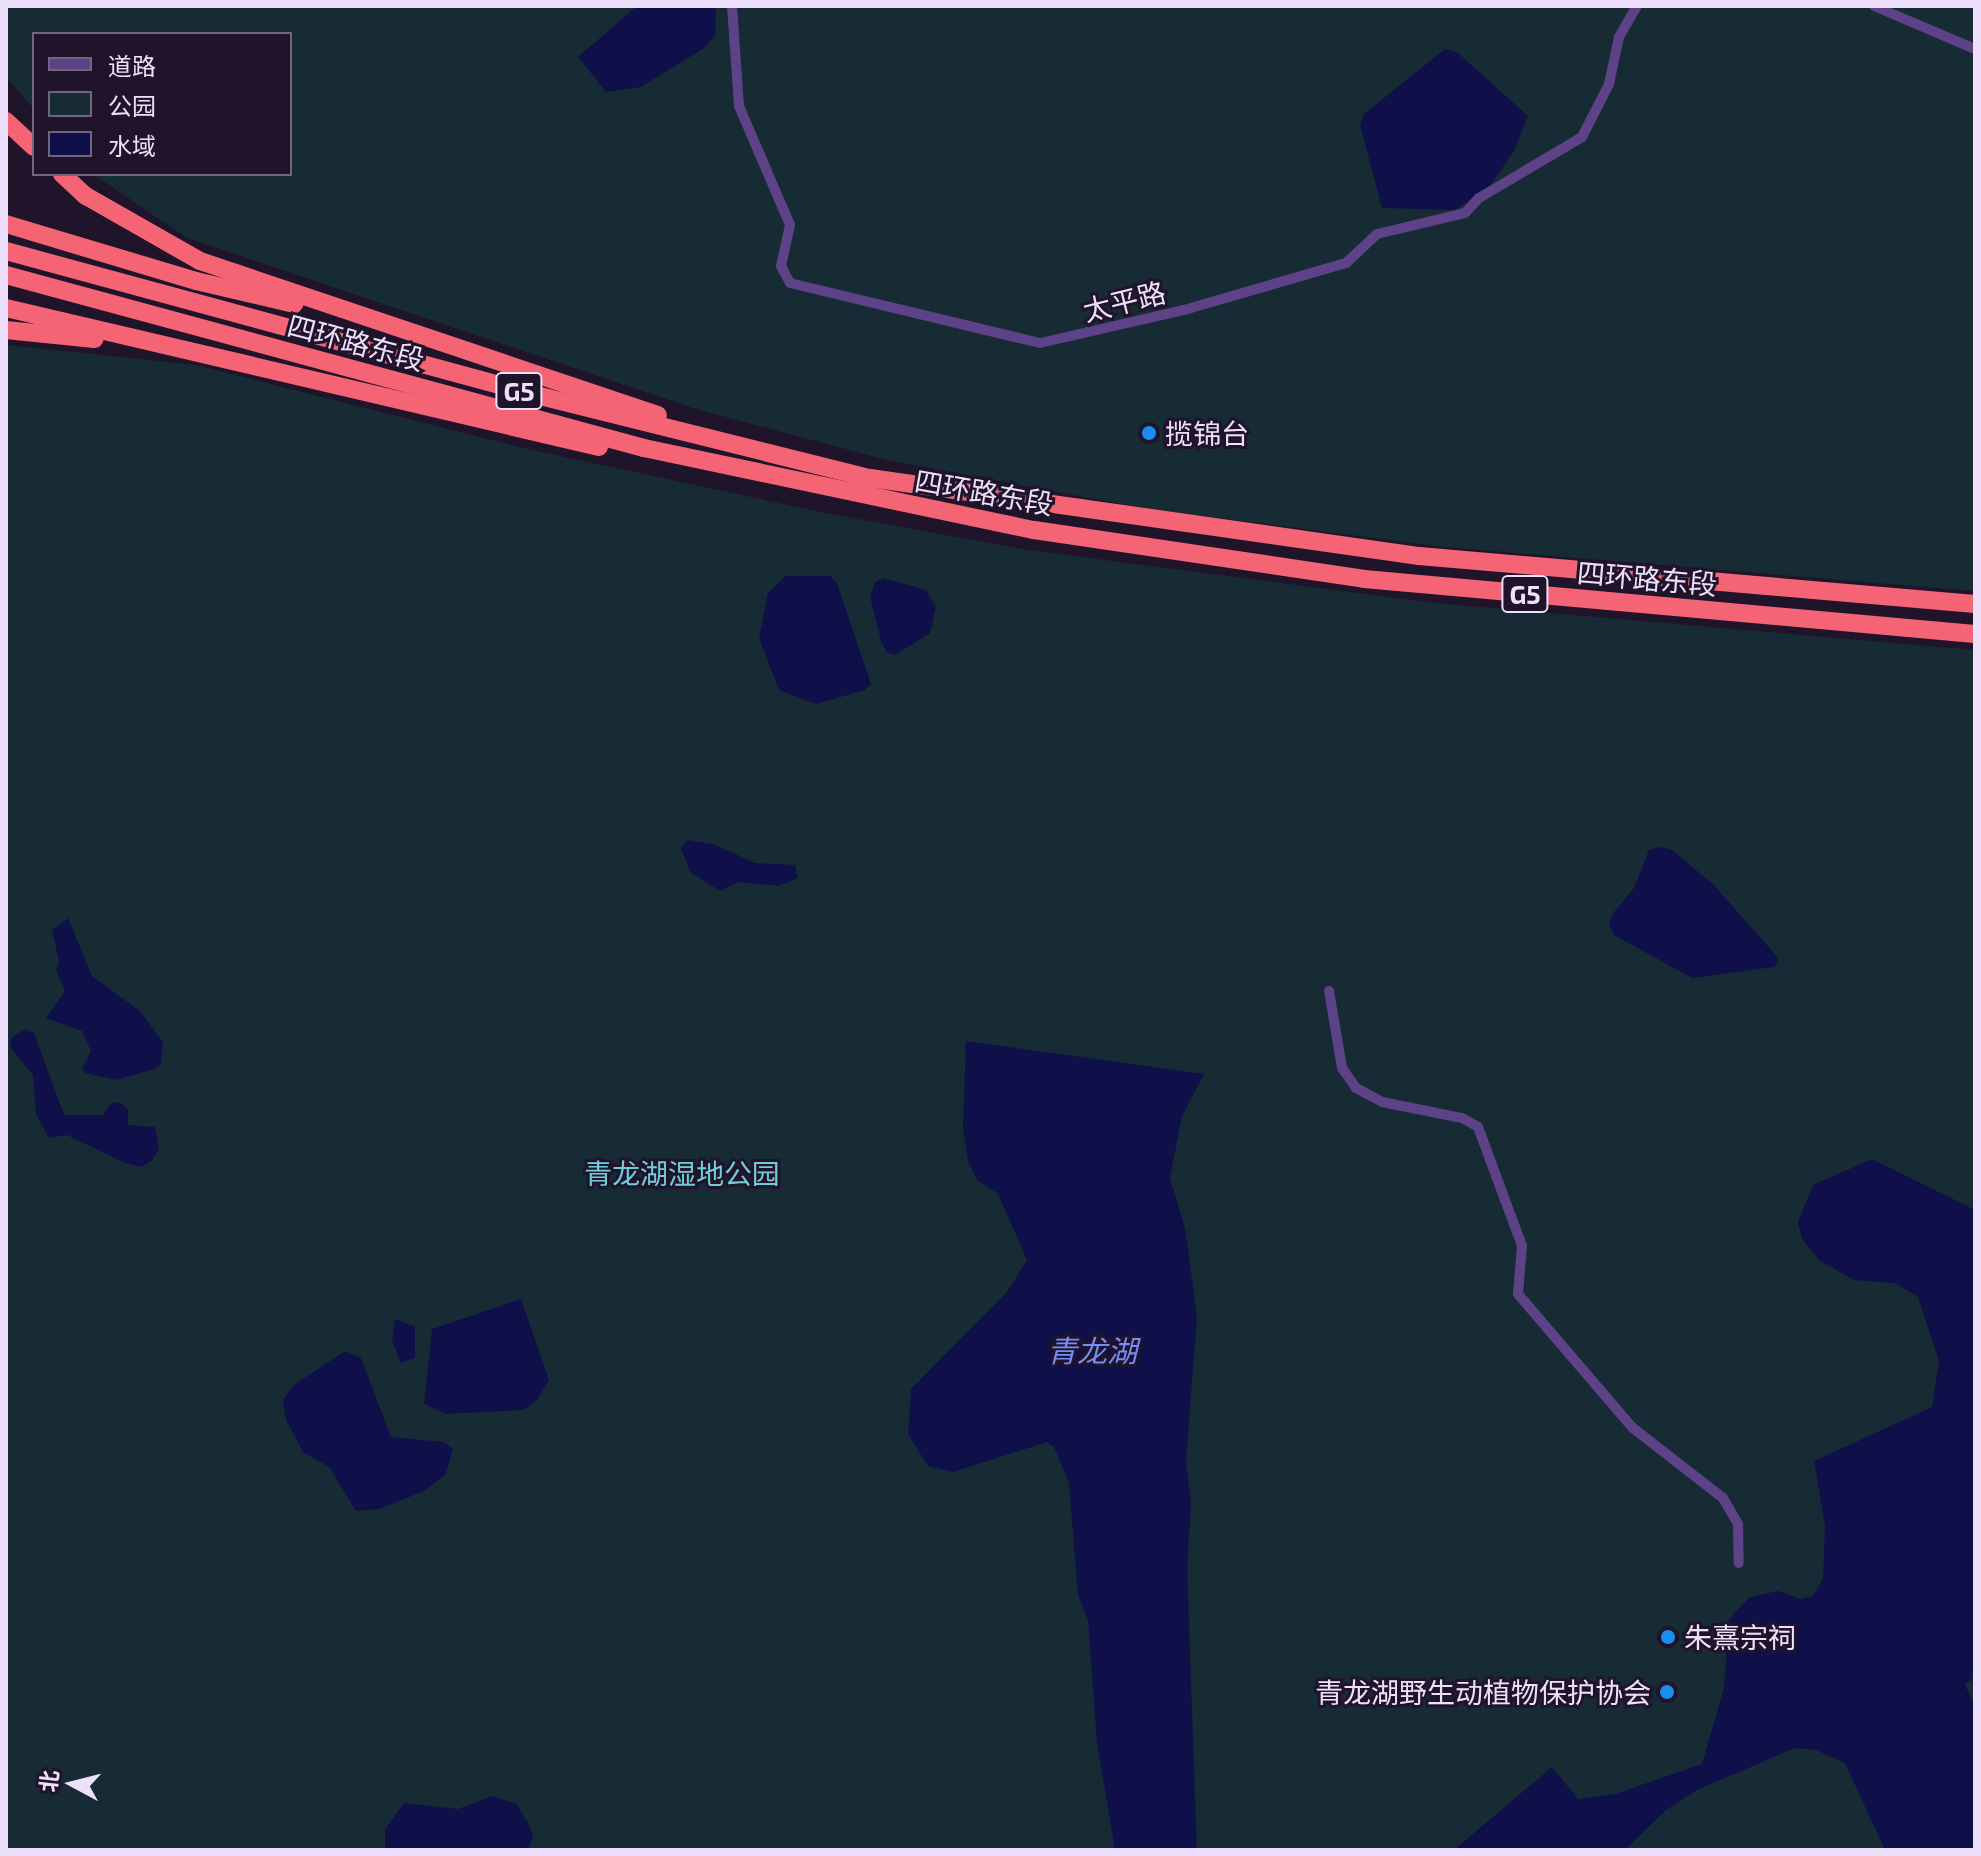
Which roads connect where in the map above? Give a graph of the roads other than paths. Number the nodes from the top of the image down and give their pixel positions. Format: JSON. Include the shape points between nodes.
{"nodes":[{"id":1,"x":732,"y":6,"type":"edge"},
{"id":2,"x":1637,"y":6,"type":"edge"},
{"id":3,"x":1874,"y":6,"type":"edge"},
{"id":4,"x":1975,"y":49,"type":"edge"},
{"id":5,"x":6,"y":121,"type":"edge"},
{"id":6,"x":32,"y":145,"type":"edge"},
{"id":7,"x":64,"y":176,"type":"edge"},
{"id":8,"x":6,"y":224,"type":"edge"},
{"id":9,"x":6,"y":251,"type":"edge"},
{"id":10,"x":6,"y":275,"type":"edge"},
{"id":11,"x":6,"y":308,"type":"edge"},
{"id":12,"x":398,"y":328,"type":"junction"},
{"id":13,"x":6,"y":330,"type":"edge"},
{"id":14,"x":182,"y":349,"type":"junction"},
{"id":15,"x":797,"y":462,"type":"junction"},
{"id":16,"x":707,"y":463,"type":"junction"},
{"id":17,"x":1975,"y":604,"type":"edge"},
{"id":18,"x":1975,"y":634,"type":"edge"},
{"id":19,"x":1329,"y":991,"type":"dead end"},
{"id":20,"x":1739,"y":1563,"type":"dead end"}],
"edges":[{"from":1,"to":2,"type":"street","name":"太平路","via":[[739,106],[790,225],[781,266],[790,283],[1040,343],[1157,317],[1346,263],[1377,234],[1465,213],[1479,198],[1582,137],[1609,84],[1619,37]]},
{"from":3,"to":4,"type":"street"},
{"from":5,"to":6,"type":"highway"},
{"from":7,"to":12,"type":"highway","via":[[86,196],[200,261]]},
{"from":8,"to":12,"type":"highway","via":[[196,281]]},
{"from":9,"to":15,"type":"highway","name":"四环路东段","number":"G5"},
{"from":10,"to":16,"type":"highway","name":"四环路东段","number":"G5"},
{"from":11,"to":14,"type":"highway"},
{"from":12,"to":15,"type":"highway"},
{"from":13,"to":14,"type":"highway"},
{"from":14,"to":16,"type":"highway","via":[[559,441]]},
{"from":15,"to":17,"type":"highway","name":"四环路东段","number":"G5","via":[[1038,504],[1585,574]]},
{"from":16,"to":18,"type":"highway","name":"四环路东段","number":"G5","via":[[1034,530],[1364,579]]},
{"from":19,"to":20,"type":"street","via":[[1342,1068],[1356,1088],[1382,1102],[1462,1118],[1478,1127],[1522,1246],[1518,1294],[1633,1428],[1723,1498],[1738,1524]]}]}
